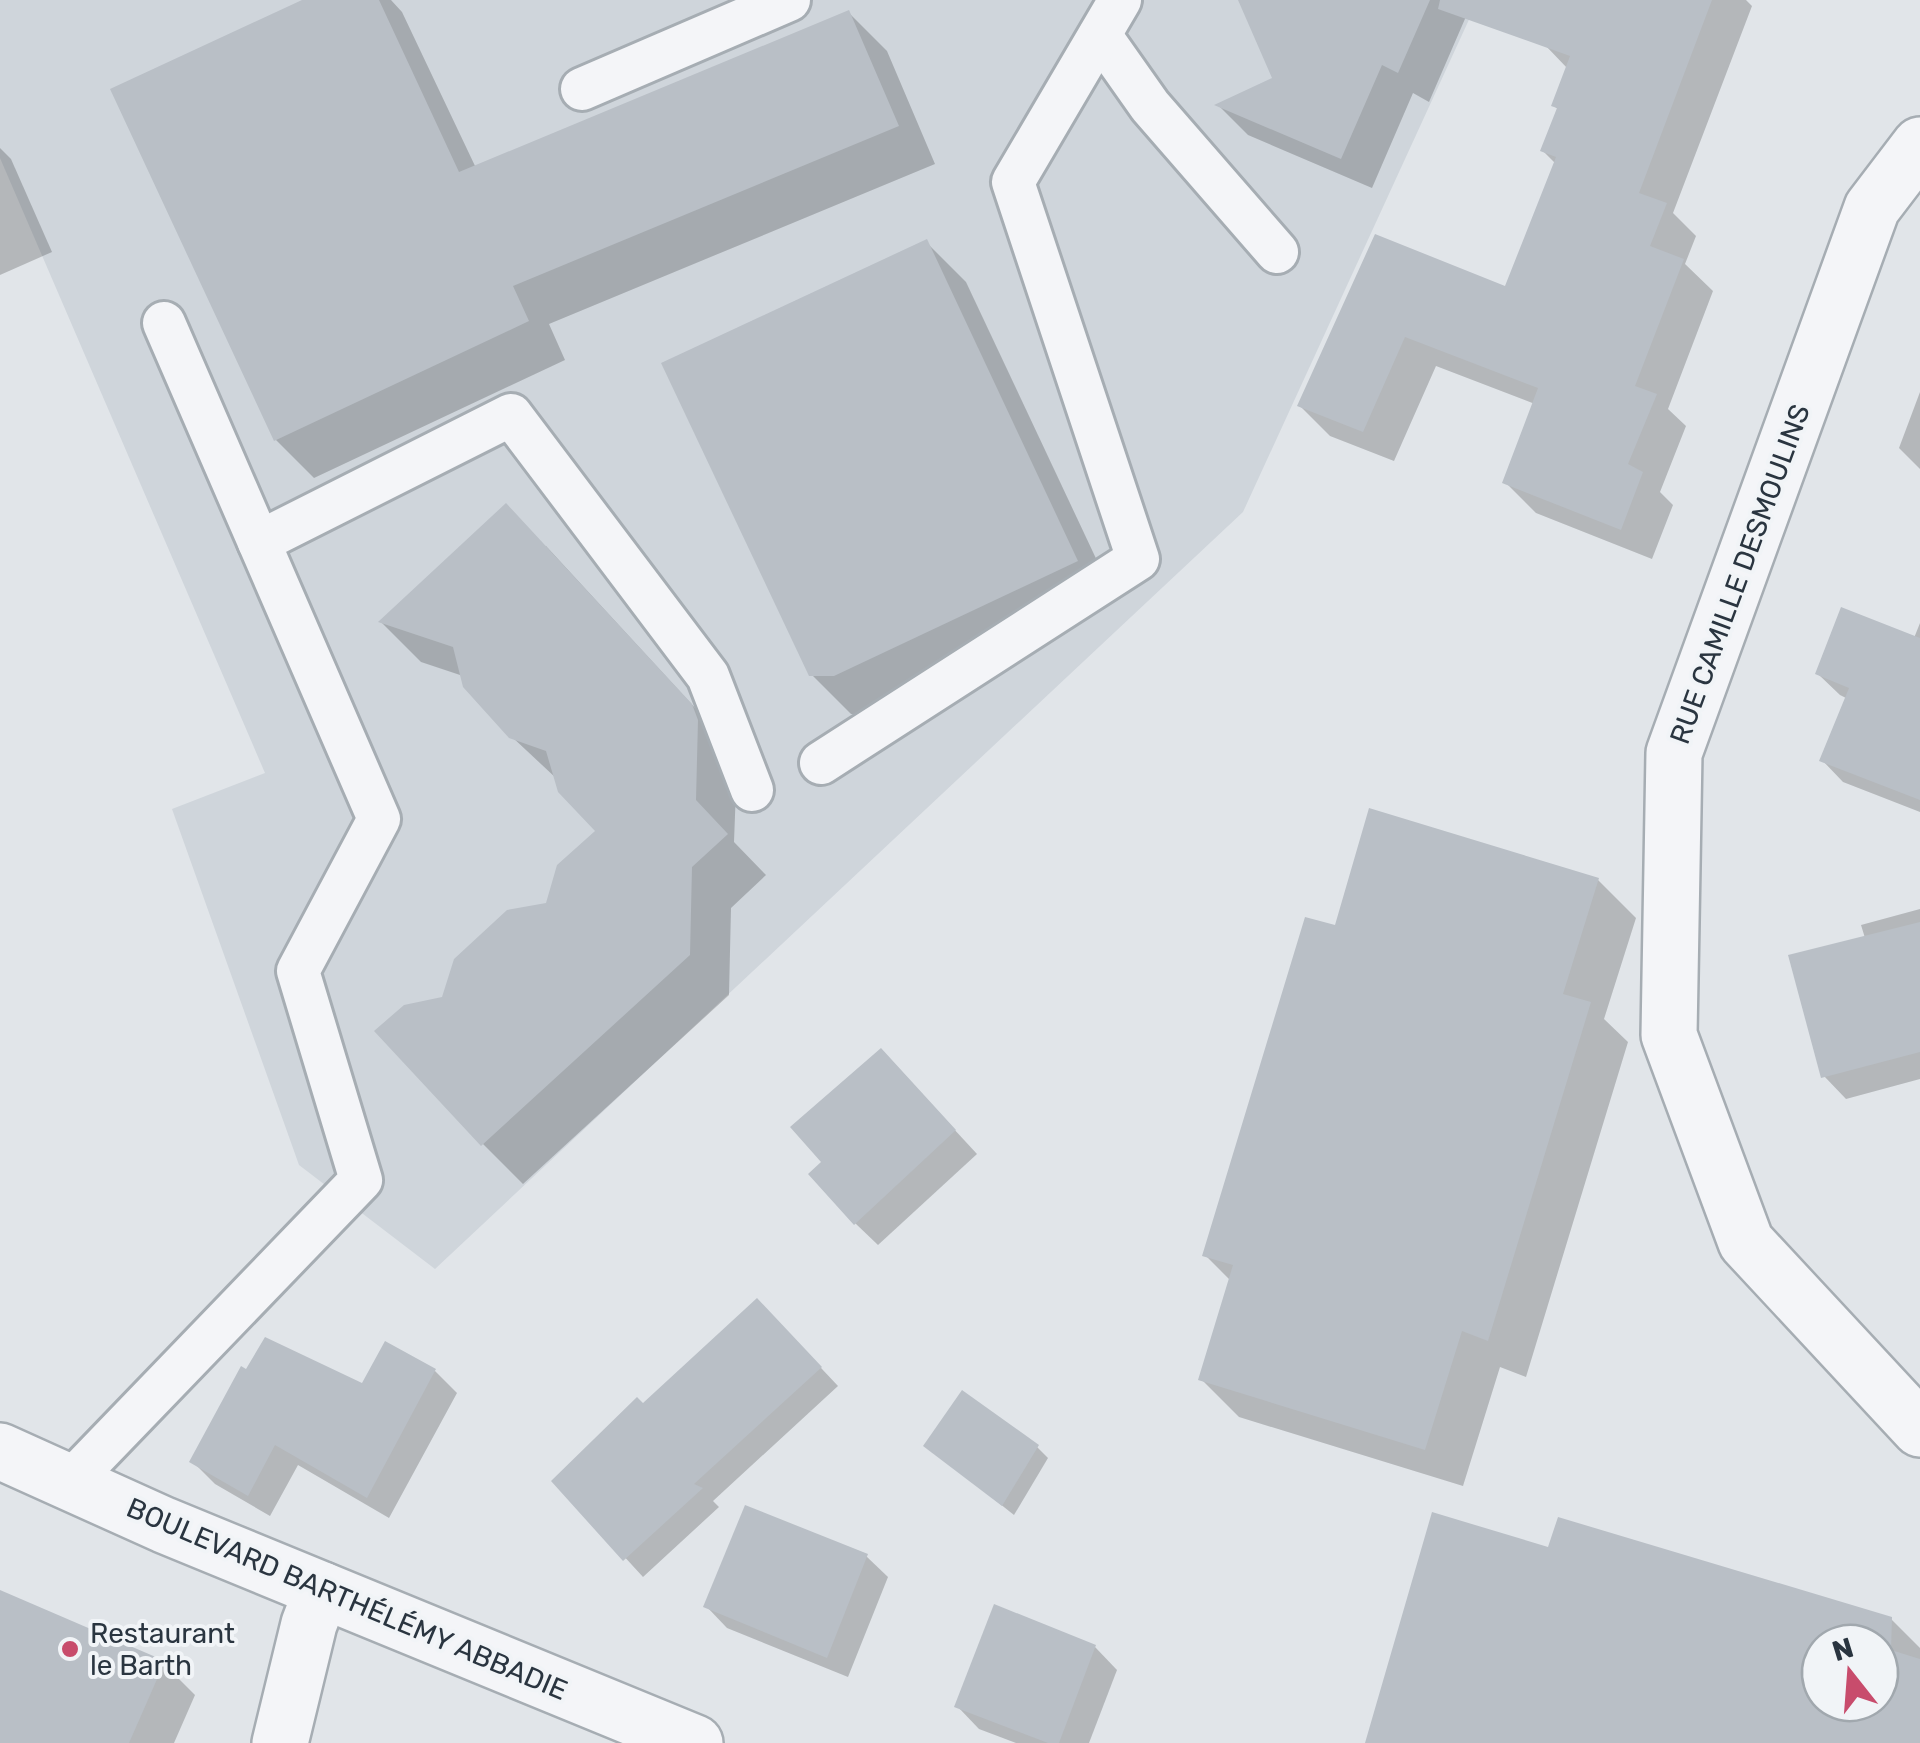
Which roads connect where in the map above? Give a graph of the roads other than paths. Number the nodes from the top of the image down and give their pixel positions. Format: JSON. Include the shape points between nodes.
{"nodes":[{"id":1,"x":788,"y":0,"type":"edge"},
{"id":2,"x":1110,"y":18,"type":"edge"},
{"id":3,"x":582,"y":89,"type":"dead end"},
{"id":4,"x":1920,"y":145,"type":"edge"},
{"id":5,"x":1277,"y":252,"type":"dead end"},
{"id":6,"x":164,"y":322,"type":"dead end"},
{"id":7,"x":259,"y":542,"type":"junction"},
{"id":8,"x":820,"y":763,"type":"dead end"},
{"id":9,"x":752,"y":790,"type":"dead end"},
{"id":10,"x":1920,"y":1429,"type":"edge"},
{"id":11,"x":0,"y":1451,"type":"edge"},
{"id":12,"x":70,"y":1482,"type":"junction"},
{"id":13,"x":322,"y":1590,"type":"junction"},
{"id":14,"x":280,"y":1743,"type":"edge"},
{"id":15,"x":695,"y":1743,"type":"edge"}],
"edges":[{"from":1,"to":3,"type":"lane"},
{"from":2,"to":5,"type":"lane","via":[[1150,106]]},
{"from":2,"to":8,"type":"lane","via":[[1013,182],[1138,559]]},
{"from":4,"to":10,"type":"street","name":"RUE CAMILLE DESMOULINS","via":[[1872,208],[1674,753],[1669,1035],[1746,1242]]},
{"from":6,"to":7,"type":"lane"},
{"from":7,"to":9,"type":"lane","via":[[512,414],[708,676]]},
{"from":7,"to":12,"type":"lane","via":[[380,819],[298,971],[361,1180]]},
{"from":11,"to":12,"type":"street","name":"BOULEVARD BARTHÉLÉMY ABBADIE"},
{"from":12,"to":13,"type":"street","name":"BOULEVARD BARTHÉLÉMY ABBADIE"},
{"from":13,"to":14,"type":"street"},
{"from":13,"to":15,"type":"street","name":"BOULEVARD BARTHÉLÉMY ABBADIE"}]}
